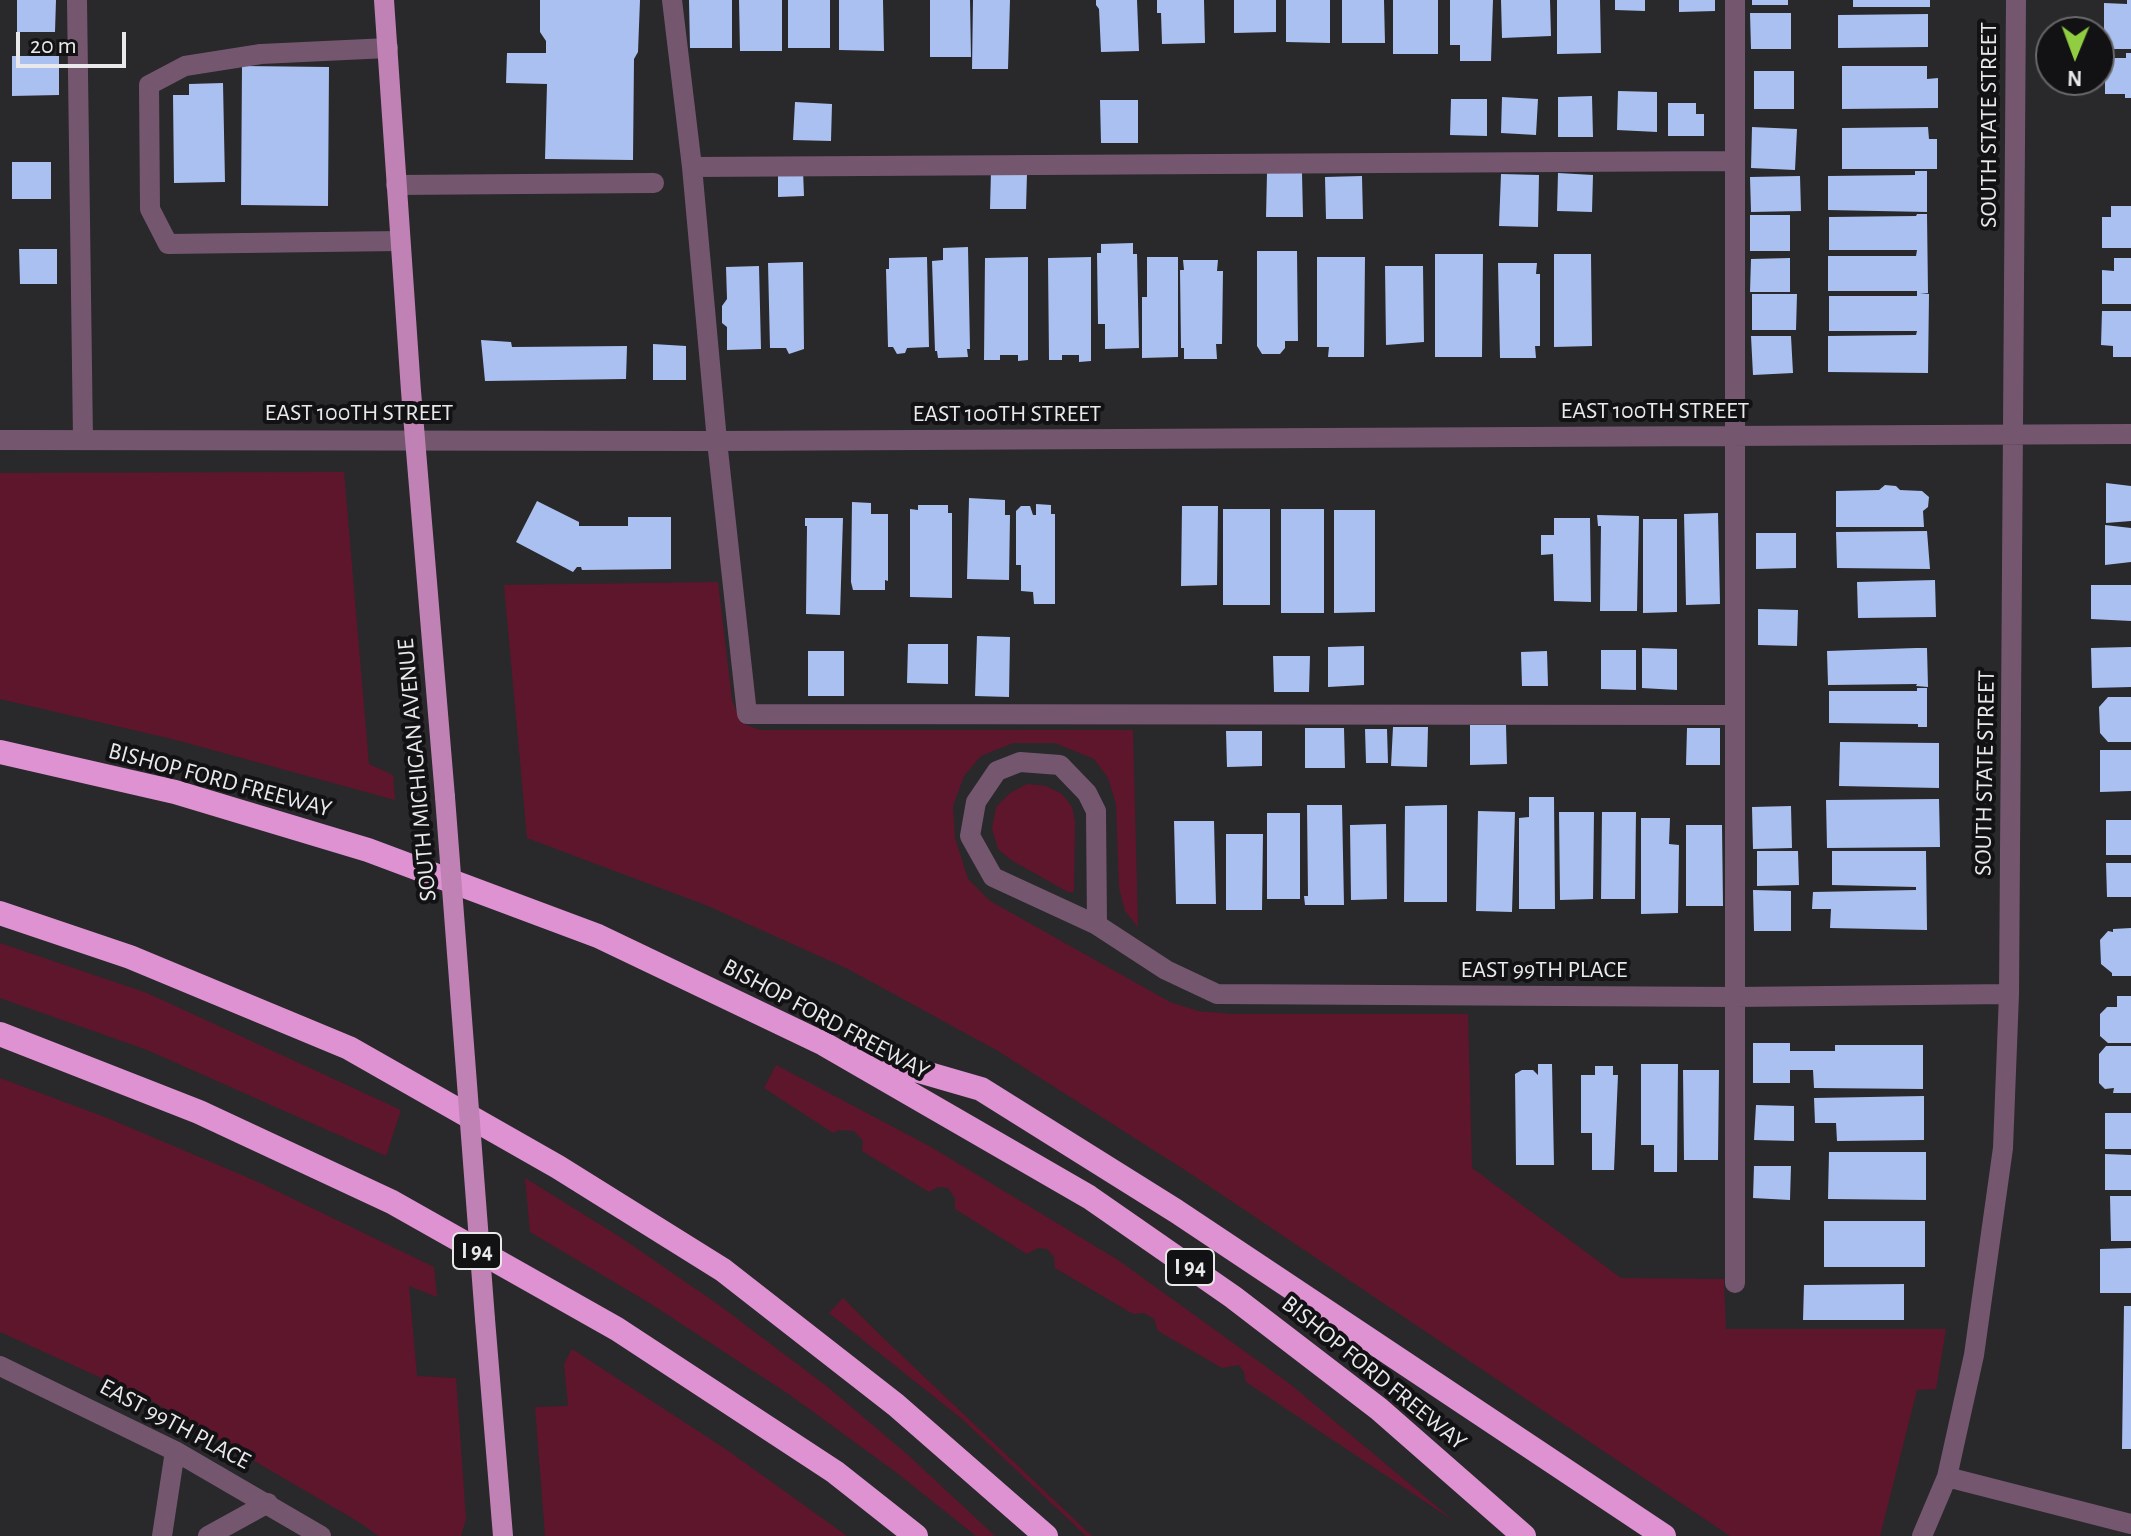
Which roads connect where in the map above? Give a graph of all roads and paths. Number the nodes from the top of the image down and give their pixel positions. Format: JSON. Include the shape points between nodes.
{"nodes":[{"id":1,"x":77,"y":0,"type":"edge"},
{"id":2,"x":384,"y":0,"type":"edge"},
{"id":3,"x":672,"y":0,"type":"edge"},
{"id":4,"x":1735,"y":0,"type":"edge"},
{"id":5,"x":2016,"y":0,"type":"edge"},
{"id":6,"x":388,"y":48,"type":"junction"},
{"id":7,"x":1735,"y":161,"type":"junction"},
{"id":8,"x":692,"y":167,"type":"junction"},
{"id":9,"x":654,"y":183,"type":"dead end"},
{"id":10,"x":396,"y":185,"type":"junction"},
{"id":11,"x":400,"y":241,"type":"junction"},
{"id":12,"x":2014,"y":434,"type":"junction"},
{"id":13,"x":2131,"y":434,"type":"edge"},
{"id":14,"x":1735,"y":437,"type":"junction"},
{"id":15,"x":83,"y":439,"type":"junction"},
{"id":16,"x":415,"y":439,"type":"junction"},
{"id":17,"x":0,"y":440,"type":"edge"},
{"id":18,"x":717,"y":441,"type":"junction"},
{"id":19,"x":1735,"y":715,"type":"junction"},
{"id":20,"x":0,"y":752,"type":"edge"},
{"id":21,"x":0,"y":913,"type":"edge"},
{"id":22,"x":1097,"y":925,"type":"junction"},
{"id":23,"x":2009,"y":994,"type":"junction"},
{"id":24,"x":1735,"y":997,"type":"junction"},
{"id":25,"x":0,"y":1034,"type":"edge"},
{"id":26,"x":824,"y":1044,"type":"junction"},
{"id":27,"x":1735,"y":1283,"type":"dead end"},
{"id":28,"x":0,"y":1366,"type":"edge"},
{"id":29,"x":175,"y":1451,"type":"junction"},
{"id":30,"x":1947,"y":1477,"type":"junction"},
{"id":31,"x":268,"y":1503,"type":"junction"},
{"id":32,"x":2131,"y":1524,"type":"edge"},
{"id":33,"x":162,"y":1536,"type":"edge"},
{"id":34,"x":208,"y":1536,"type":"edge"},
{"id":35,"x":321,"y":1536,"type":"edge"},
{"id":36,"x":503,"y":1536,"type":"edge"},
{"id":37,"x":916,"y":1536,"type":"edge"},
{"id":38,"x":1046,"y":1536,"type":"edge"},
{"id":39,"x":1524,"y":1536,"type":"edge"},
{"id":40,"x":1664,"y":1536,"type":"edge"},
{"id":41,"x":1922,"y":1536,"type":"edge"}],
"edges":[{"from":1,"to":15,"type":"street"},
{"from":2,"to":6,"type":"main road","name":"SOUTH MICHIGAN AVENUE"},
{"from":3,"to":8,"type":"street"},
{"from":4,"to":7,"type":"street"},
{"from":5,"to":12,"type":"street","name":"SOUTH STATE STREET"},
{"from":6,"to":10,"type":"main road","name":"SOUTH MICHIGAN AVENUE"},
{"from":6,"to":11,"type":"street","via":[[261,54],[185,66],[149,85],[150,209],[168,244]]},
{"from":7,"to":8,"type":"street"},
{"from":7,"to":14,"type":"street"},
{"from":8,"to":18,"type":"street"},
{"from":9,"to":10,"type":"street"},
{"from":10,"to":11,"type":"main road","name":"SOUTH MICHIGAN AVENUE"},
{"from":11,"to":16,"type":"main road","name":"SOUTH MICHIGAN AVENUE"},
{"from":12,"to":13,"type":"street","name":"EAST 100TH STREET"},
{"from":12,"to":14,"type":"street","name":"EAST 100TH STREET"},
{"from":12,"to":23,"type":"street","name":"SOUTH STATE STREET"},
{"from":14,"to":18,"type":"street","name":"EAST 100TH STREET"},
{"from":14,"to":19,"type":"street"},
{"from":15,"to":16,"type":"street","name":"EAST 100TH STREET"},
{"from":15,"to":17,"type":"street","name":"EAST 100TH STREET"},
{"from":16,"to":18,"type":"street","name":"EAST 100TH STREET"},
{"from":16,"to":36,"type":"main road","name":"SOUTH MICHIGAN AVENUE","bridge":true},
{"from":18,"to":19,"type":"street","via":[[747,714]]},
{"from":19,"to":24,"type":"street"},
{"from":20,"to":26,"type":"highway","name":"BISHOP FORD FREEWAY","number":"I 94","via":[[175,792],[368,850],[598,936]]},
{"from":21,"to":38,"type":"highway","via":[[130,957],[349,1048],[558,1167],[723,1270],[896,1405]]},
{"from":22,"to":22,"type":"street","name":"EAST 99TH PLACE","via":[[993,877],[970,836],[976,802],[997,771],[1020,762],[1060,765],[1087,793],[1096,811]]},
{"from":22,"to":24,"type":"street","name":"EAST 99TH PLACE","via":[[1166,970],[1217,994]]},
{"from":23,"to":24,"type":"street","name":"EAST 99TH PLACE"},
{"from":23,"to":30,"type":"street","name":"SOUTH STATE STREET","via":[[2003,1148],[1974,1355]]},
{"from":24,"to":27,"type":"street"},
{"from":25,"to":37,"type":"highway","number":"I 94","via":[[199,1112],[392,1202],[617,1329],[835,1472]]},
{"from":26,"to":39,"type":"highway","name":"BISHOP FORD FREEWAY","number":"I 94","via":[[1089,1197],[1220,1287],[1379,1409]]},
{"from":26,"to":40,"type":"highway","via":[[981,1089],[1176,1211]]},
{"from":28,"to":29,"type":"street","name":"EAST 99TH PLACE"},
{"from":29,"to":31,"type":"street","name":"EAST 99TH PLACE"},
{"from":29,"to":33,"type":"street"},
{"from":30,"to":32,"type":"street"},
{"from":30,"to":41,"type":"street","name":"SOUTH STATE STREET"},
{"from":31,"to":34,"type":"street"},
{"from":31,"to":35,"type":"street","name":"EAST 99TH PLACE"}]}
